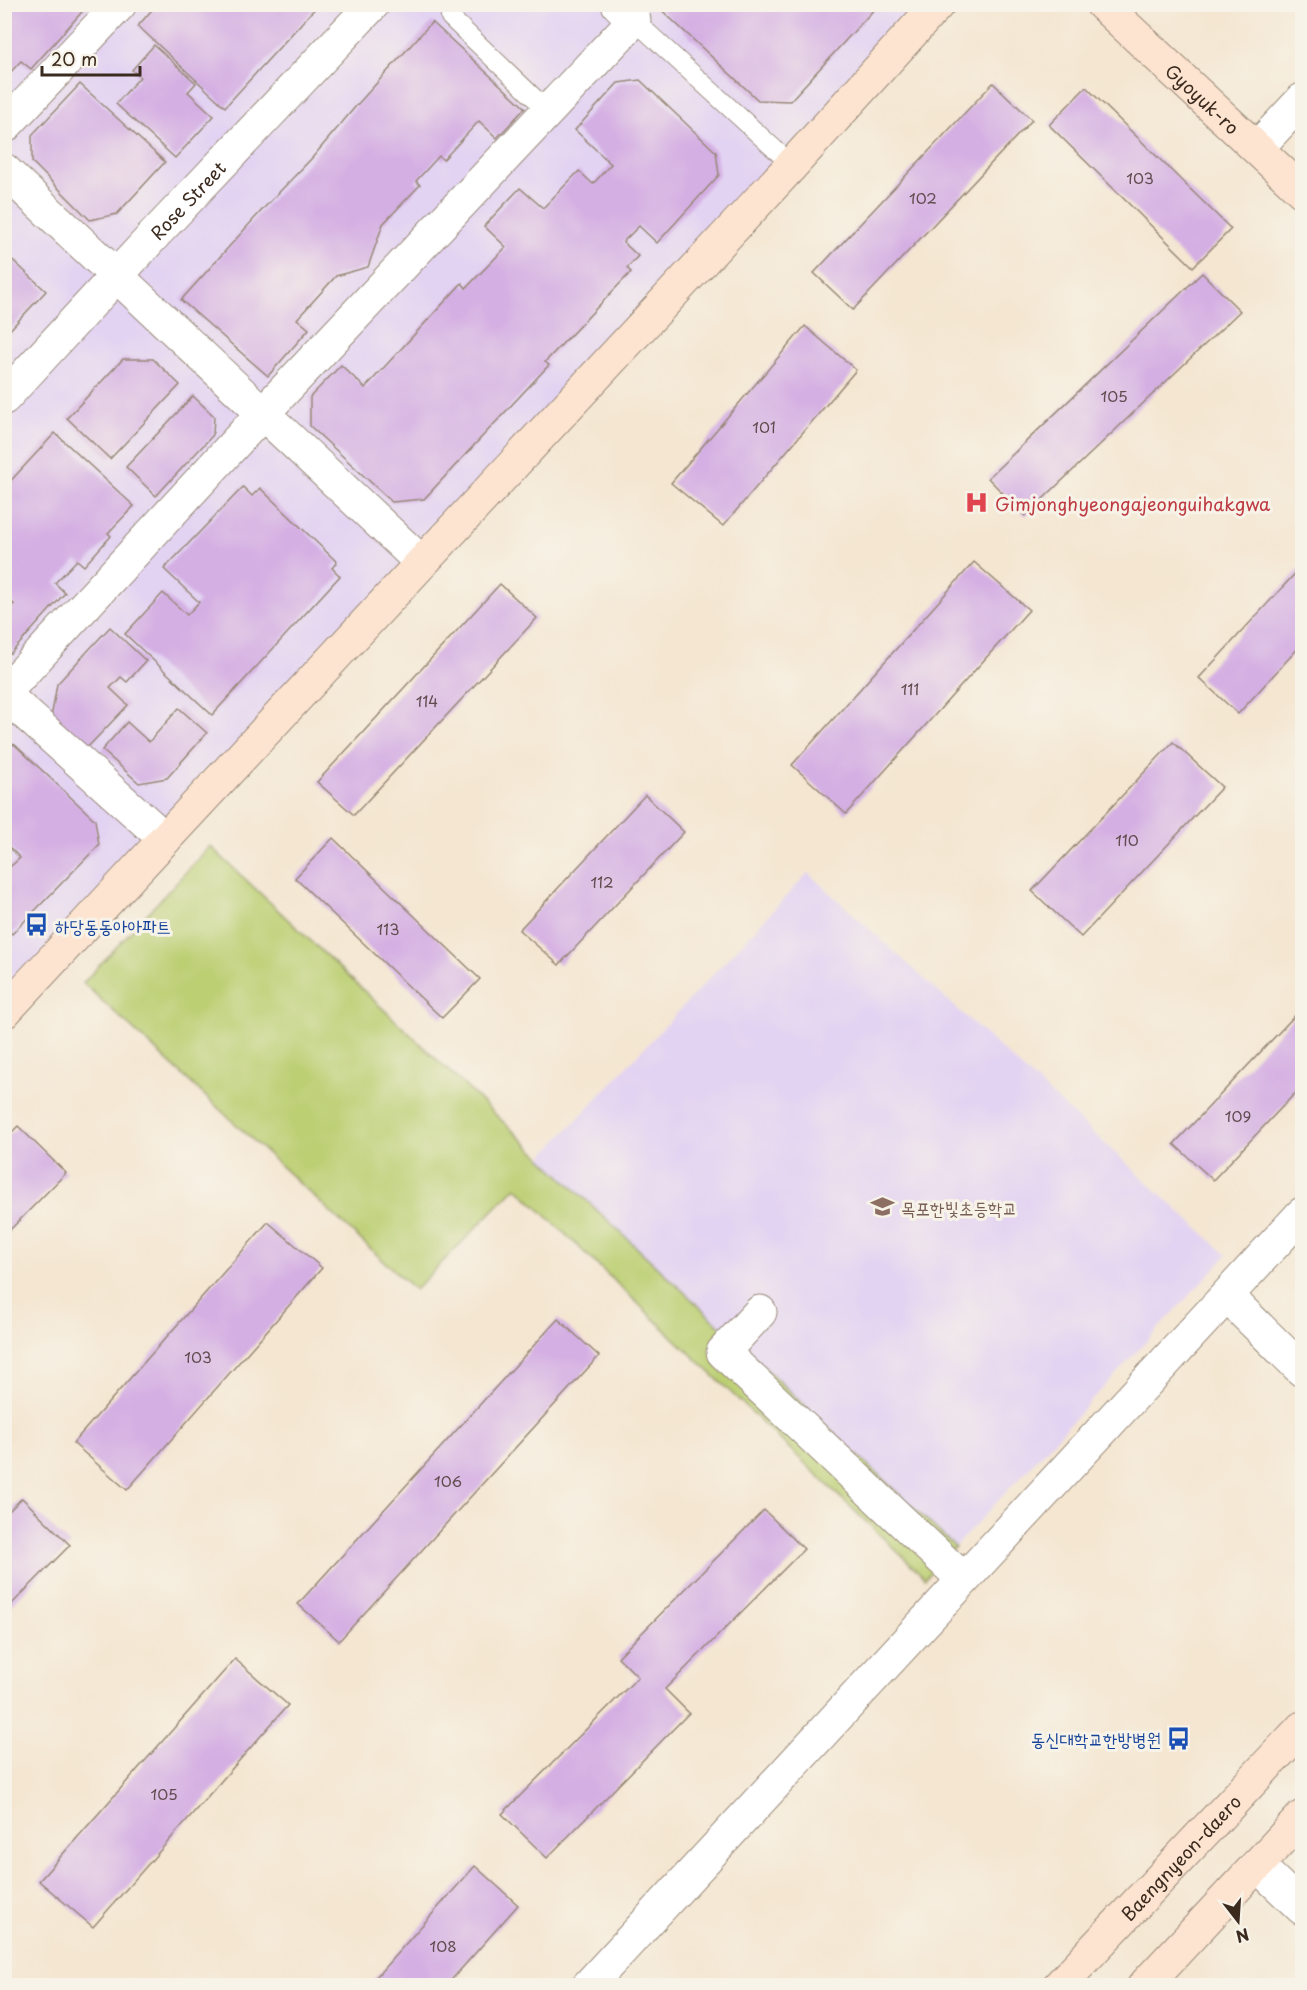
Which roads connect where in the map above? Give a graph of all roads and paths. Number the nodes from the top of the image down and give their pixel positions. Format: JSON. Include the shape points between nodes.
{"nodes":[{"id":1,"x":120,"y":4,"type":"edge"},
{"id":2,"x":373,"y":4,"type":"edge"},
{"id":3,"x":938,"y":4,"type":"edge"},
{"id":4,"x":1102,"y":4,"type":"edge"},
{"id":5,"x":626,"y":12,"type":"edge"},
{"id":6,"x":450,"y":17,"type":"dead end"},
{"id":7,"x":1302,"y":100,"type":"edge"},
{"id":8,"x":548,"y":111,"type":"junction"},
{"id":9,"x":4,"y":127,"type":"edge"},
{"id":10,"x":1257,"y":148,"type":"junction"},
{"id":11,"x":792,"y":165,"type":"junction"},
{"id":12,"x":4,"y":170,"type":"edge"},
{"id":13,"x":1302,"y":191,"type":"edge"},
{"id":14,"x":117,"y":276,"type":"junction"},
{"id":15,"x":4,"y":399,"type":"edge"},
{"id":16,"x":262,"y":413,"type":"junction"},
{"id":17,"x":421,"y":562,"type":"junction"},
{"id":18,"x":4,"y":694,"type":"edge"},
{"id":19,"x":165,"y":839,"type":"junction"},
{"id":20,"x":4,"y":1012,"type":"edge"},
{"id":21,"x":1302,"y":1214,"type":"edge"},
{"id":22,"x":1228,"y":1297,"type":"junction"},
{"id":23,"x":760,"y":1312,"type":"dead end"},
{"id":24,"x":1302,"y":1370,"type":"edge"},
{"id":25,"x":963,"y":1579,"type":"junction"},
{"id":26,"x":1302,"y":1728,"type":"edge"},
{"id":27,"x":1302,"y":1816,"type":"edge"},
{"id":28,"x":1257,"y":1865,"type":"junction"},
{"id":29,"x":1302,"y":1908,"type":"edge"},
{"id":30,"x":588,"y":1986,"type":"edge"},
{"id":31,"x":1059,"y":1986,"type":"edge"},
{"id":32,"x":1144,"y":1986,"type":"edge"}],
"edges":[{"from":1,"to":9,"type":"street"},
{"from":2,"to":14,"type":"street","name":"Rose Street"},
{"from":3,"to":11,"type":"street"},
{"from":4,"to":10,"type":"street","name":"Gyoyuk-ro"},
{"from":5,"to":8,"type":"street"},
{"from":5,"to":11,"type":"lane"},
{"from":6,"to":8,"type":"lane"},
{"from":7,"to":10,"type":"street"},
{"from":8,"to":16,"type":"street"},
{"from":10,"to":13,"type":"street","name":"Gyoyuk-ro"},
{"from":11,"to":17,"type":"street"},
{"from":12,"to":14,"type":"street"},
{"from":14,"to":15,"type":"street","name":"Rose Street"},
{"from":14,"to":16,"type":"street"},
{"from":16,"to":17,"type":"street"},
{"from":16,"to":18,"type":"street"},
{"from":17,"to":19,"type":"street"},
{"from":18,"to":19,"type":"street"},
{"from":19,"to":20,"type":"street"},
{"from":21,"to":22,"type":"street"},
{"from":22,"to":24,"type":"street"},
{"from":22,"to":25,"type":"street"},
{"from":23,"to":25,"type":"street","via":[[723,1352]]},
{"from":25,"to":30,"type":"street"},
{"from":26,"to":31,"type":"street","name":"Baengnyeon-daero"},
{"from":27,"to":28,"type":"street"},
{"from":28,"to":29,"type":"street"},
{"from":28,"to":32,"type":"street"}]}
